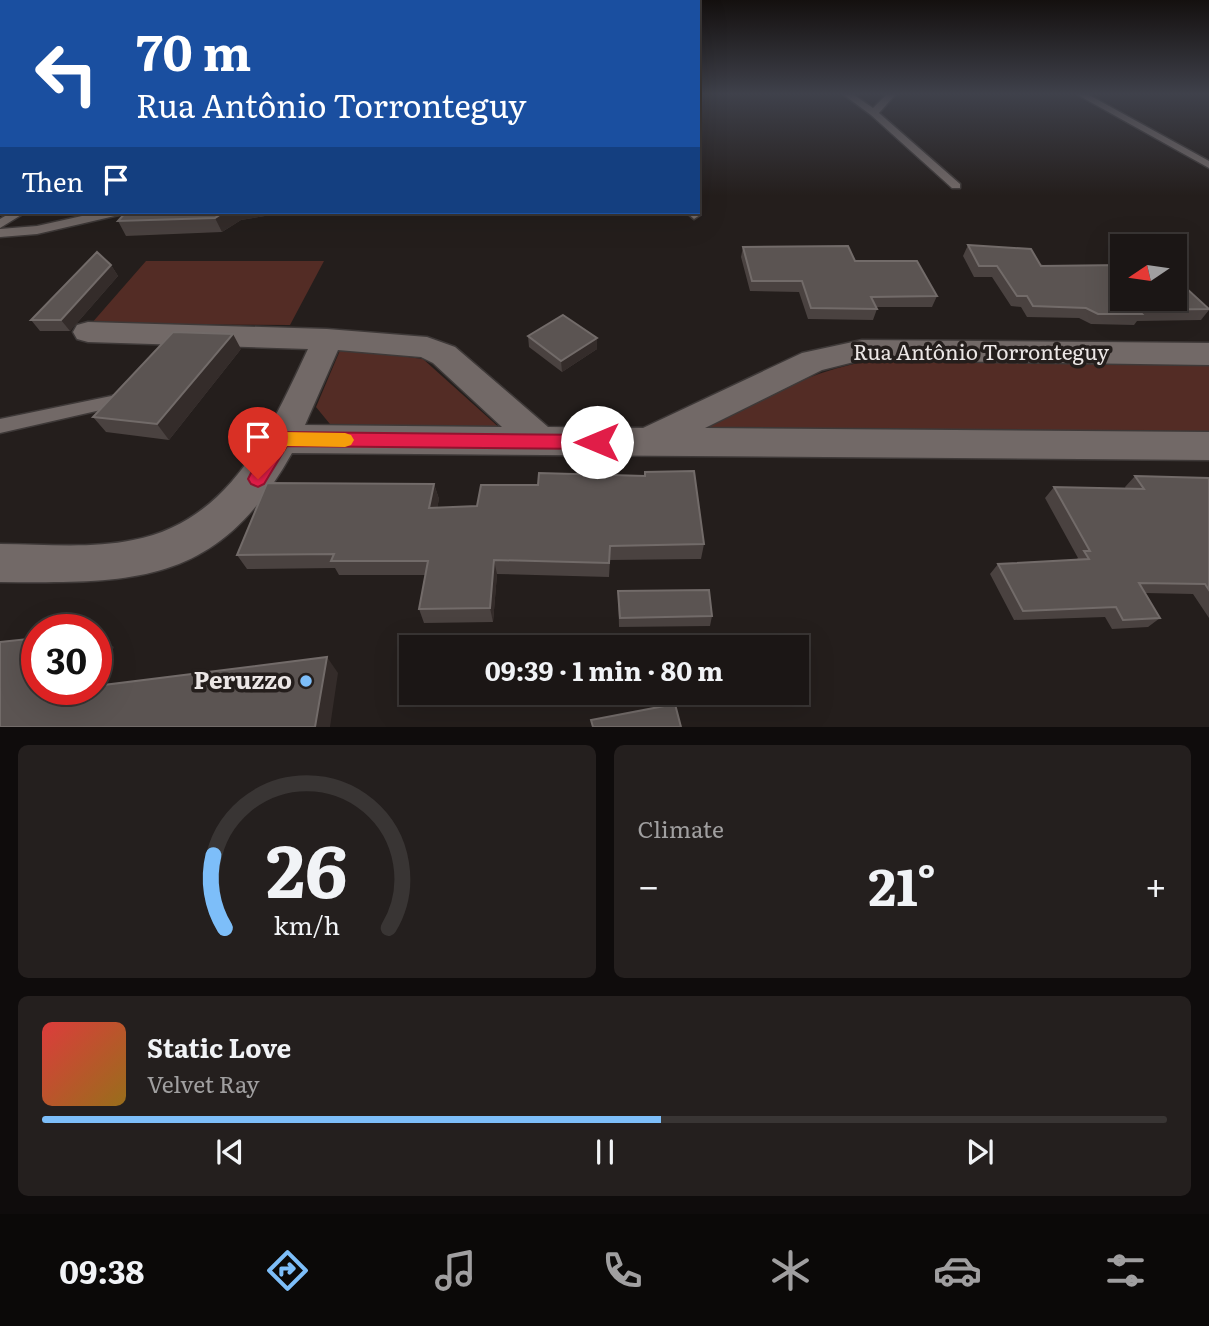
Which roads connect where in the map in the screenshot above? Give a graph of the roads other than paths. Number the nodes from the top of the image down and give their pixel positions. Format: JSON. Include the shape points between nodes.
{"nodes":[{"id":1,"x":892,"y":129,"type":"edge"},
{"id":2,"x":1145,"y":129,"type":"edge"},
{"id":3,"x":1209,"y":165,"type":"edge"},
{"id":4,"x":956,"y":186,"type":"dead end"},
{"id":5,"x":16,"y":214,"type":"edge"},
{"id":6,"x":106,"y":214,"type":"edge"},
{"id":7,"x":0,"y":223,"type":"edge"},
{"id":8,"x":0,"y":233,"type":"edge"},
{"id":9,"x":88,"y":332,"type":"dead end"},
{"id":10,"x":327,"y":339,"type":"junction"},
{"id":11,"x":1209,"y":354,"type":"edge"},
{"id":12,"x":121,"y":400,"type":"edge"},
{"id":13,"x":0,"y":426,"type":"edge"},
{"id":14,"x":282,"y":439,"type":"junction"},
{"id":15,"x":541,"y":442,"type":"junction"},
{"id":16,"x":646,"y":442,"type":"junction"},
{"id":17,"x":1209,"y":446,"type":"edge"},
{"id":18,"x":0,"y":563,"type":"edge"}],
"edges":[{"from":1,"to":4,"type":"lane"},
{"from":2,"to":3,"type":"lane"},
{"from":5,"to":7,"type":"lane"},
{"from":6,"to":8,"type":"lane","via":[[37,230]]},
{"from":9,"to":10,"type":"street"},
{"from":10,"to":14,"type":"street"},
{"from":10,"to":15,"type":"street","via":[[427,347],[444,355]]},
{"from":11,"to":16,"type":"street","name":"Rua Antônio Torronteguy","via":[[862,350],[813,361]]},
{"from":12,"to":13,"type":"lane"},
{"from":14,"to":15,"type":"street","name":"Rua Antônio Torronteguy"},
{"from":14,"to":18,"type":"street","via":[[243,499],[203,535],[174,549],[88,563]]},
{"from":15,"to":16,"type":"street","name":"Rua Antônio Torronteguy"},
{"from":16,"to":17,"type":"street","name":"Rua Antônio Torronteguy"}]}
